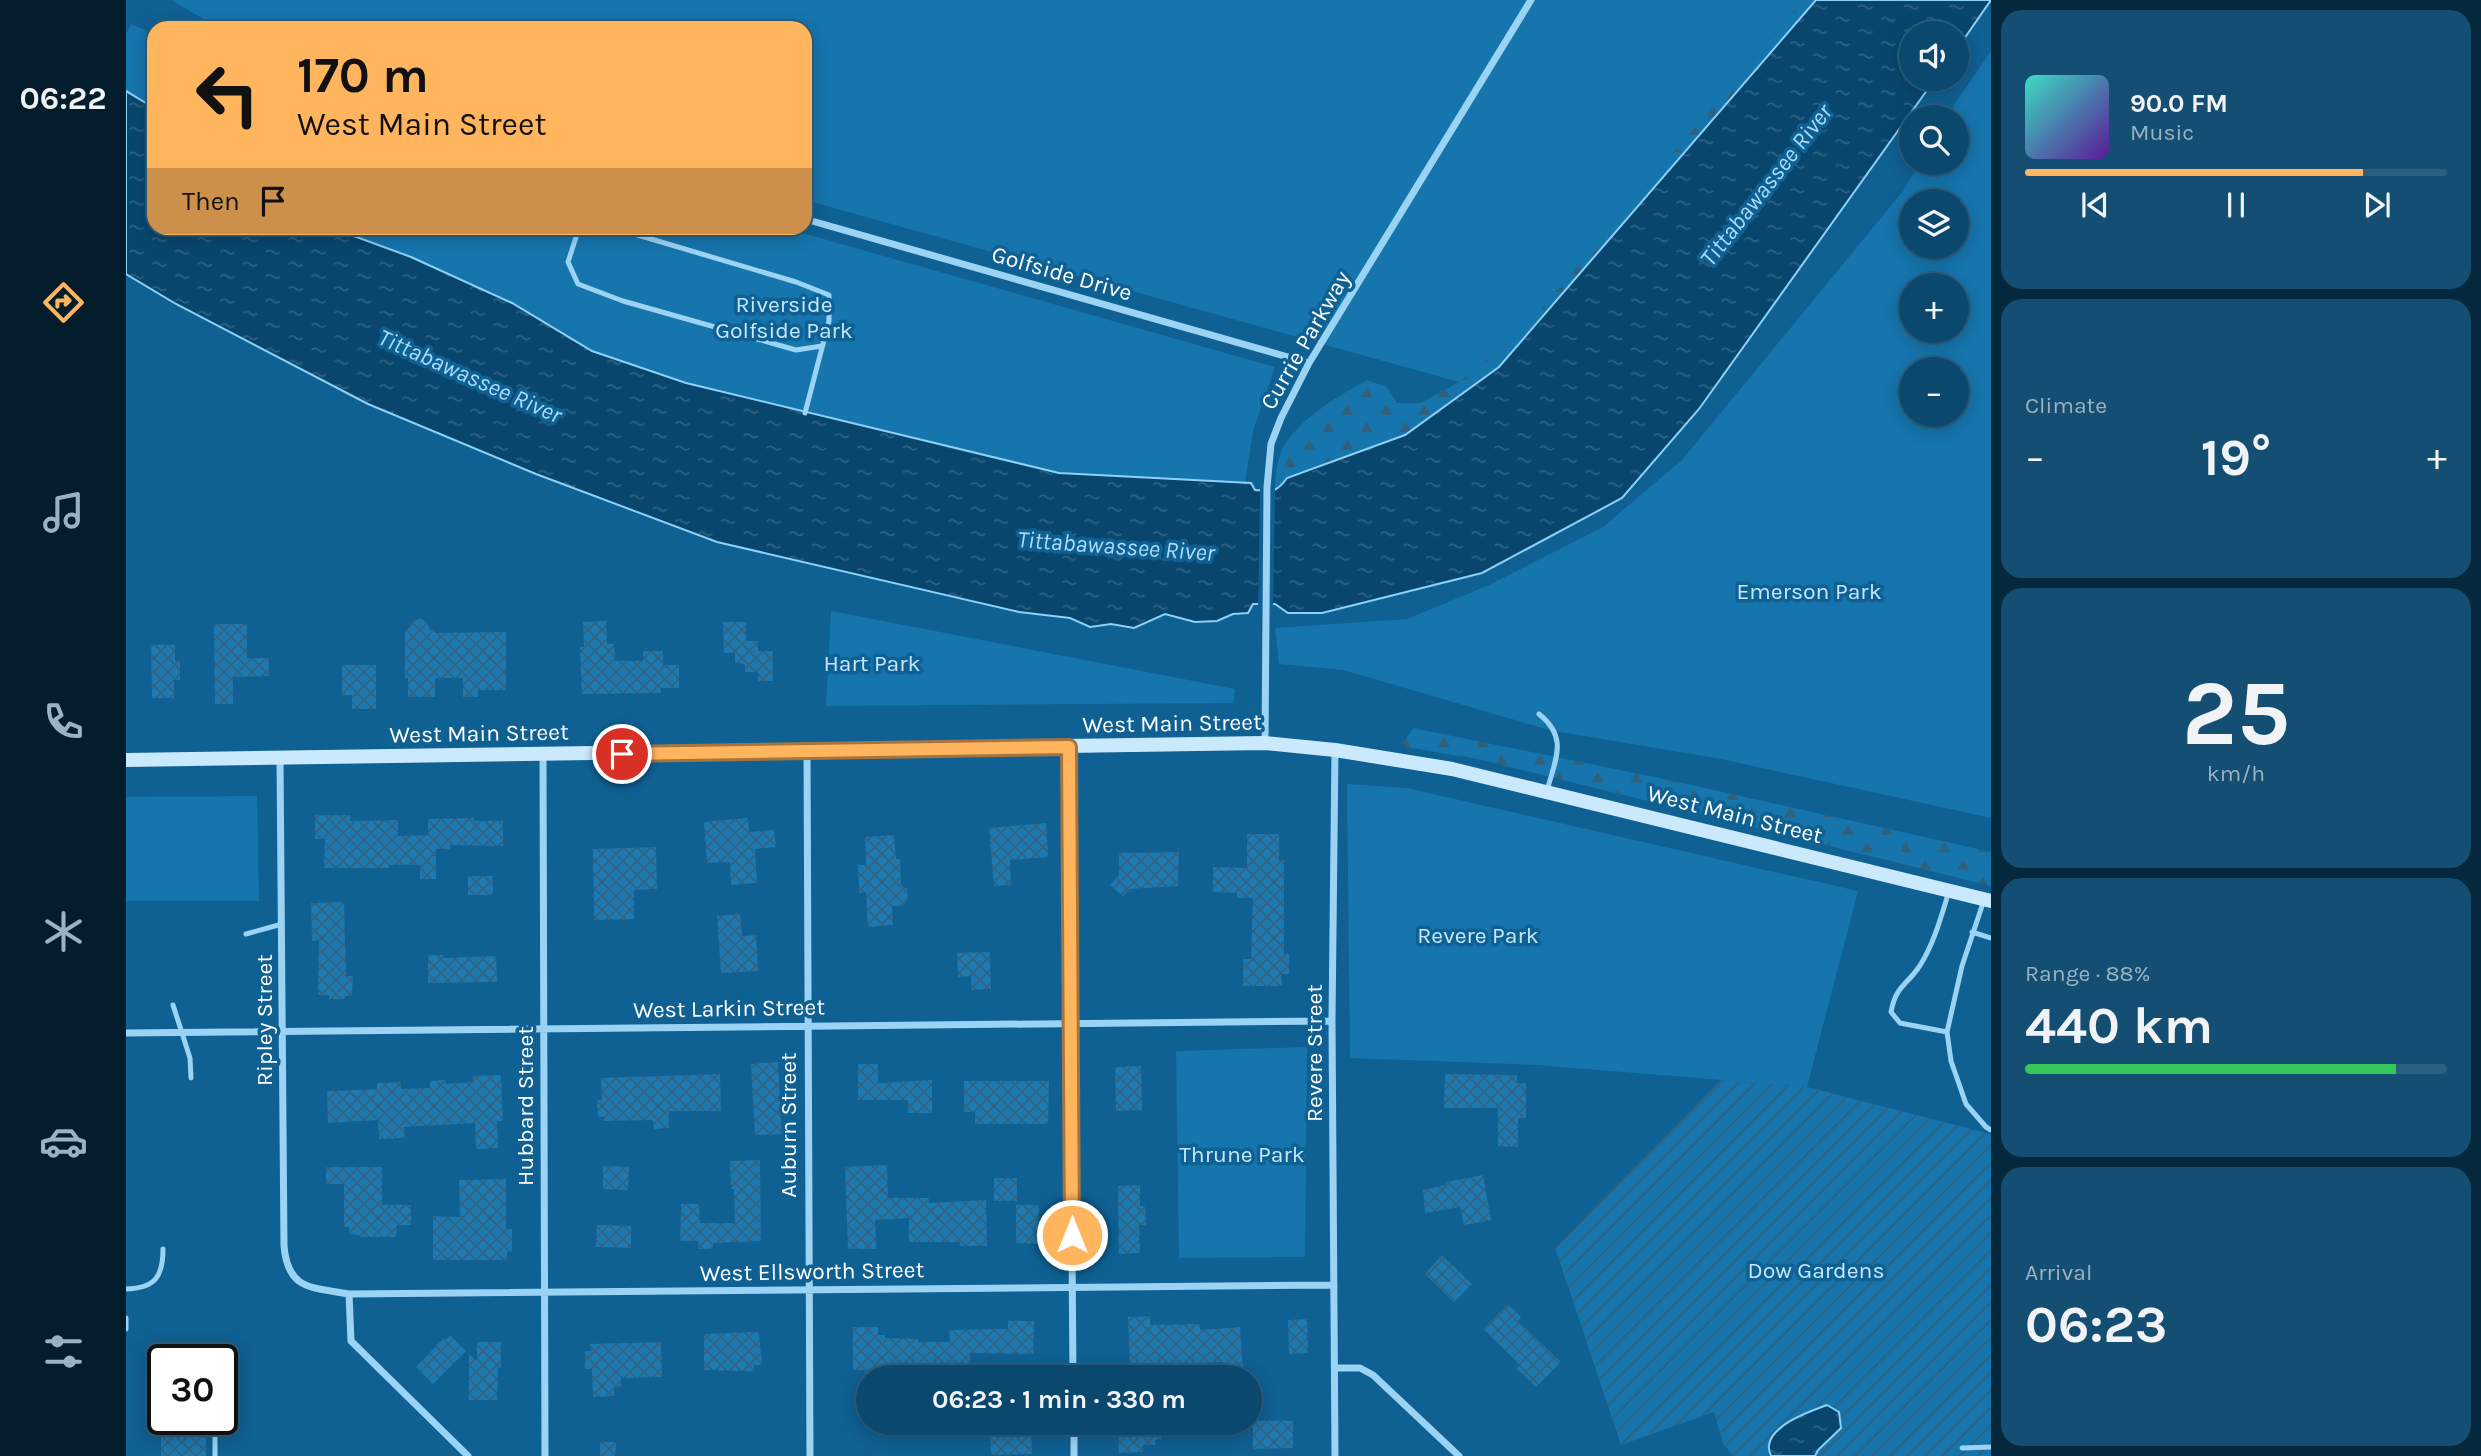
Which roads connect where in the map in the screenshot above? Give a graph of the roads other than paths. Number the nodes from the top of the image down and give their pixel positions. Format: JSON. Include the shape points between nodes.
{"nodes":[{"id":1,"x":1531,"y":0,"type":"edge"},
{"id":2,"x":812,"y":221,"type":"edge"},
{"id":3,"x":577,"y":235,"type":"edge"},
{"id":4,"x":638,"y":235,"type":"edge"},
{"id":5,"x":822,"y":346,"type":"junction"},
{"id":6,"x":1309,"y":363,"type":"junction"},
{"id":7,"x":805,"y":413,"type":"dead end"},
{"id":8,"x":1538,"y":715,"type":"dead end"},
{"id":9,"x":1265,"y":743,"type":"junction"},
{"id":10,"x":1069,"y":747,"type":"junction"},
{"id":11,"x":1335,"y":750,"type":"junction"},
{"id":12,"x":807,"y":751,"type":"junction"},
{"id":13,"x":542,"y":755,"type":"junction"},
{"id":14,"x":280,"y":759,"type":"junction"},
{"id":15,"x":126,"y":760,"type":"edge"},
{"id":16,"x":1547,"y":791,"type":"junction"},
{"id":17,"x":1949,"y":891,"type":"junction"},
{"id":18,"x":1987,"y":901,"type":"edge"},
{"id":19,"x":282,"y":924,"type":"junction"},
{"id":20,"x":1972,"y":932,"type":"junction"},
{"id":21,"x":246,"y":934,"type":"dead end"},
{"id":22,"x":1991,"y":938,"type":"edge"},
{"id":23,"x":173,"y":1006,"type":"dead end"},
{"id":24,"x":1332,"y":1021,"type":"junction"},
{"id":25,"x":1072,"y":1024,"type":"junction"},
{"id":26,"x":807,"y":1027,"type":"junction"},
{"id":27,"x":544,"y":1029,"type":"junction"},
{"id":28,"x":184,"y":1032,"type":"junction"},
{"id":29,"x":284,"y":1032,"type":"junction"},
{"id":30,"x":1947,"y":1032,"type":"junction"},
{"id":31,"x":126,"y":1033,"type":"edge"},
{"id":32,"x":191,"y":1078,"type":"dead end"},
{"id":33,"x":1991,"y":1130,"type":"edge"},
{"id":34,"x":163,"y":1249,"type":"dead end"},
{"id":35,"x":294,"y":1278,"type":"joint"},
{"id":36,"x":1334,"y":1285,"type":"junction"},
{"id":37,"x":1073,"y":1286,"type":"junction"},
{"id":38,"x":126,"y":1289,"type":"edge"},
{"id":39,"x":809,"y":1290,"type":"junction"},
{"id":40,"x":545,"y":1293,"type":"junction"},
{"id":41,"x":349,"y":1294,"type":"junction"},
{"id":42,"x":126,"y":1318,"type":"edge"},
{"id":43,"x":126,"y":1329,"type":"edge"},
{"id":44,"x":1073,"y":1365,"type":"edge"},
{"id":45,"x":1335,"y":1368,"type":"junction"},
{"id":46,"x":215,"y":1435,"type":"edge"},
{"id":47,"x":1073,"y":1435,"type":"edge"},
{"id":48,"x":1991,"y":1447,"type":"edge"},
{"id":49,"x":1962,"y":1448,"type":"dead end"},
{"id":50,"x":215,"y":1456,"type":"edge"},
{"id":51,"x":468,"y":1456,"type":"edge"},
{"id":52,"x":545,"y":1456,"type":"edge"},
{"id":53,"x":810,"y":1456,"type":"edge"},
{"id":54,"x":1074,"y":1456,"type":"edge"},
{"id":55,"x":1335,"y":1456,"type":"edge"},
{"id":56,"x":1459,"y":1456,"type":"edge"}],
"edges":[{"from":1,"to":6,"type":"street","name":"Currie Parkway"},
{"from":2,"to":6,"type":"street","name":"Golfside Drive"},
{"from":3,"to":5,"type":"lane","via":[[568,262],[578,284],[622,301],[796,349]]},
{"from":4,"to":5,"type":"lane","via":[[829,295],[829,321]]},
{"from":5,"to":7,"type":"lane"},
{"from":6,"to":9,"type":"street","name":"Currie Parkway","via":[[1271,444]]},
{"from":8,"to":16,"type":"lane","via":[[1550,724],[1558,740]]},
{"from":9,"to":10,"type":"street","name":"West Main Street"},
{"from":9,"to":11,"type":"street","name":"West Main Street"},
{"from":10,"to":12,"type":"street","name":"West Main Street"},
{"from":10,"to":25,"type":"street"},
{"from":11,"to":16,"type":"street","name":"West Main Street","via":[[1452,769]]},
{"from":11,"to":24,"type":"street","name":"Revere Street"},
{"from":12,"to":13,"type":"street","name":"West Main Street"},
{"from":12,"to":26,"type":"street","name":"Auburn Street"},
{"from":13,"to":14,"type":"street","name":"West Main Street"},
{"from":13,"to":27,"type":"street","name":"Hubbard Street"},
{"from":14,"to":15,"type":"street","name":"West Main Street"},
{"from":14,"to":19,"type":"street","name":"Ripley Street"},
{"from":16,"to":17,"type":"street","name":"West Main Street"},
{"from":17,"to":18,"type":"street","name":"West Main Street"},
{"from":17,"to":30,"type":"lane","via":[[1932,943],[1894,995],[1891,1013],[1899,1023]]},
{"from":18,"to":20,"type":"lane"},
{"from":19,"to":21,"type":"lane"},
{"from":19,"to":29,"type":"street","name":"Ripley Street"},
{"from":20,"to":22,"type":"lane"},
{"from":20,"to":30,"type":"lane"},
{"from":23,"to":28,"type":"lane"},
{"from":24,"to":25,"type":"street","name":"West Larkin Street"},
{"from":24,"to":36,"type":"street","name":"Revere Street"},
{"from":25,"to":26,"type":"street","name":"West Larkin Street"},
{"from":25,"to":37,"type":"street"},
{"from":26,"to":27,"type":"street","name":"West Larkin Street"},
{"from":26,"to":39,"type":"street","name":"Auburn Street"},
{"from":27,"to":29,"type":"street","name":"West Larkin Street"},
{"from":27,"to":40,"type":"street","name":"Hubbard Street"},
{"from":28,"to":29,"type":"street","name":"West Larkin Street"},
{"from":28,"to":31,"type":"street","name":"West Larkin Street"},
{"from":28,"to":32,"type":"lane"},
{"from":29,"to":35,"type":"street","name":"Ripley Street","via":[[284,1246],[285,1263]]},
{"from":30,"to":33,"type":"lane","via":[[1951,1061],[1966,1104]]},
{"from":34,"to":38,"type":"lane","via":[[159,1277],[138,1289]]},
{"from":35,"to":41,"type":"street","name":"West Ellsworth Street","via":[[309,1287]]},
{"from":36,"to":37,"type":"street","name":"West Ellsworth Street"},
{"from":36,"to":45,"type":"street","name":"Revere Street"},
{"from":37,"to":39,"type":"street","name":"West Ellsworth Street"},
{"from":37,"to":44,"type":"street"},
{"from":39,"to":40,"type":"street","name":"West Ellsworth Street"},
{"from":39,"to":53,"type":"street","name":"Auburn Street"},
{"from":40,"to":41,"type":"street","name":"West Ellsworth Street"},
{"from":40,"to":52,"type":"street","name":"Hubbard Street"},
{"from":41,"to":51,"type":"street","via":[[352,1341]]},
{"from":42,"to":43,"type":"lane"},
{"from":45,"to":55,"type":"street","name":"Revere Street"},
{"from":45,"to":56,"type":"street","via":[[1360,1368],[1373,1375]]},
{"from":46,"to":50,"type":"lane"},
{"from":47,"to":54,"type":"street"},
{"from":48,"to":49,"type":"lane"}]}
